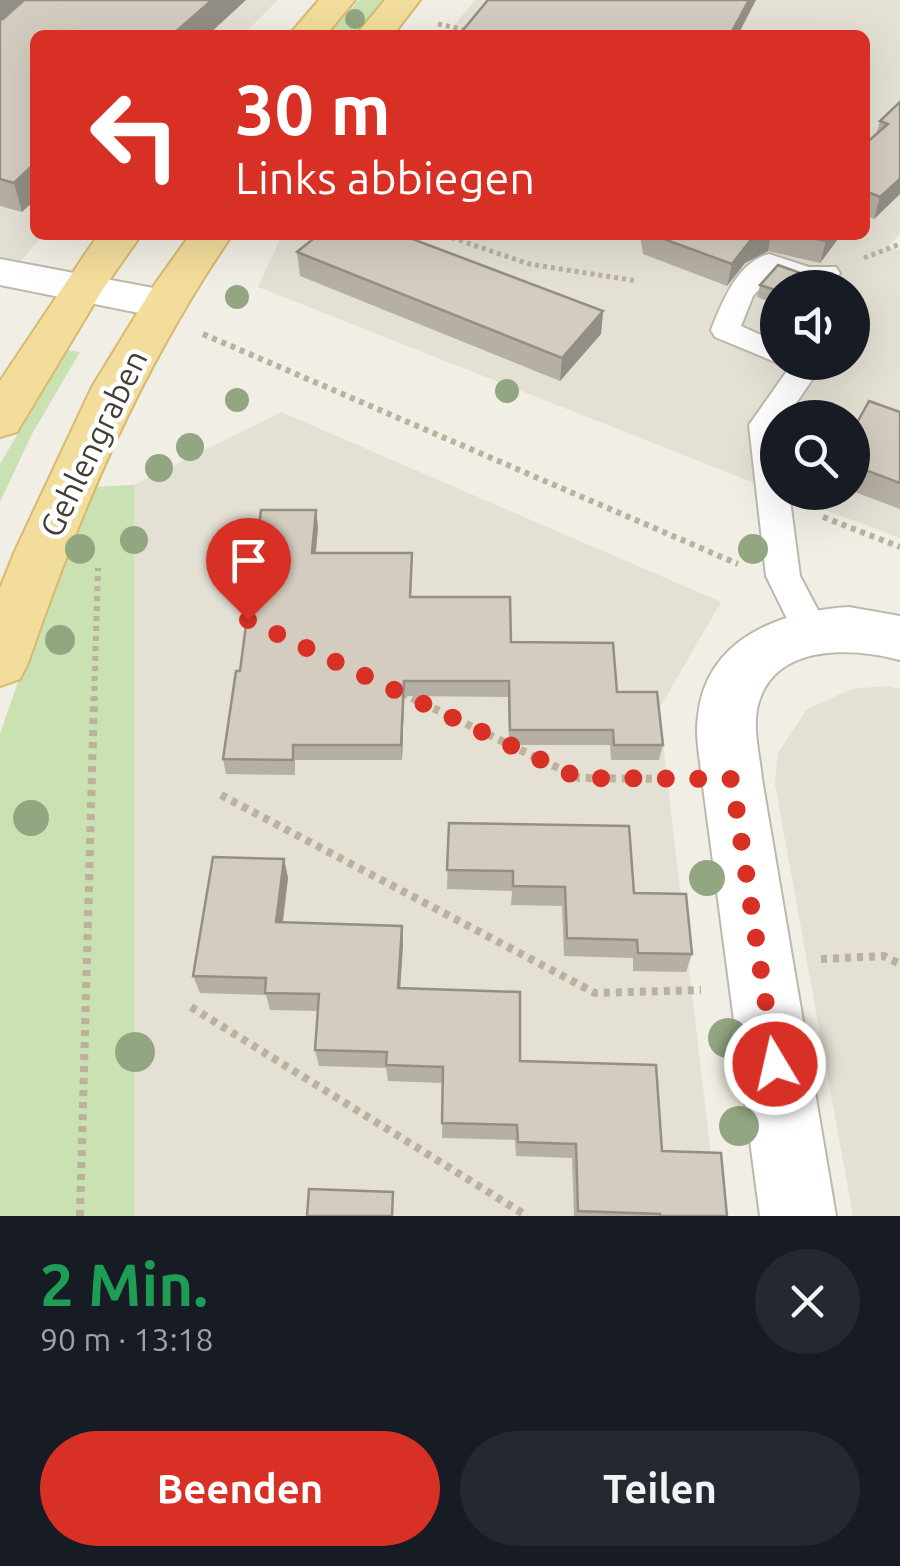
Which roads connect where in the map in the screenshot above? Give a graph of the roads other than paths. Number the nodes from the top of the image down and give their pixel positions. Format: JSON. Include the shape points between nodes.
{"nodes":[{"id":1,"x":338,"y":0,"type":"edge"},
{"id":2,"x":403,"y":0,"type":"edge"},
{"id":3,"x":311,"y":30,"type":"edge"},
{"id":4,"x":378,"y":30,"type":"edge"},
{"id":5,"x":116,"y":240,"type":"edge"},
{"id":6,"x":209,"y":240,"type":"edge"},
{"id":7,"x":762,"y":270,"type":"edge"},
{"id":8,"x":791,"y":270,"type":"edge"},
{"id":9,"x":0,"y":272,"type":"edge"},
{"id":10,"x":760,"y":272,"type":"edge"},
{"id":11,"x":81,"y":289,"type":"junction"},
{"id":12,"x":178,"y":317,"type":"junction"},
{"id":13,"x":760,"y":347,"type":"edge"},
{"id":14,"x":797,"y":380,"type":"edge"},
{"id":15,"x":0,"y":420,"type":"edge"},
{"id":16,"x":797,"y":604,"type":"junction"},
{"id":17,"x":900,"y":638,"type":"edge"},
{"id":18,"x":0,"y":663,"type":"edge"},
{"id":19,"x":798,"y":1216,"type":"edge"}],
"edges":[{"from":1,"to":3,"type":"main road"},
{"from":2,"to":4,"type":"main road"},
{"from":5,"to":11,"type":"main road"},
{"from":6,"to":12,"type":"main road","name":"Gehlengraben"},
{"from":7,"to":8,"type":"lane","via":[[769,262]]},
{"from":9,"to":11,"type":"street"},
{"from":10,"to":13,"type":"lane","via":[[740,293],[725,330]]},
{"from":11,"to":12,"type":"street"},
{"from":11,"to":15,"type":"main road"},
{"from":12,"to":18,"type":"main road","name":"Gehlengraben","via":[[116,384],[63,498]]},
{"from":14,"to":16,"type":"lane","via":[[765,425]]},
{"from":16,"to":17,"type":"street","via":[[841,628]]},
{"from":16,"to":19,"type":"street","via":[[740,676],[728,707],[732,779]]}]}
